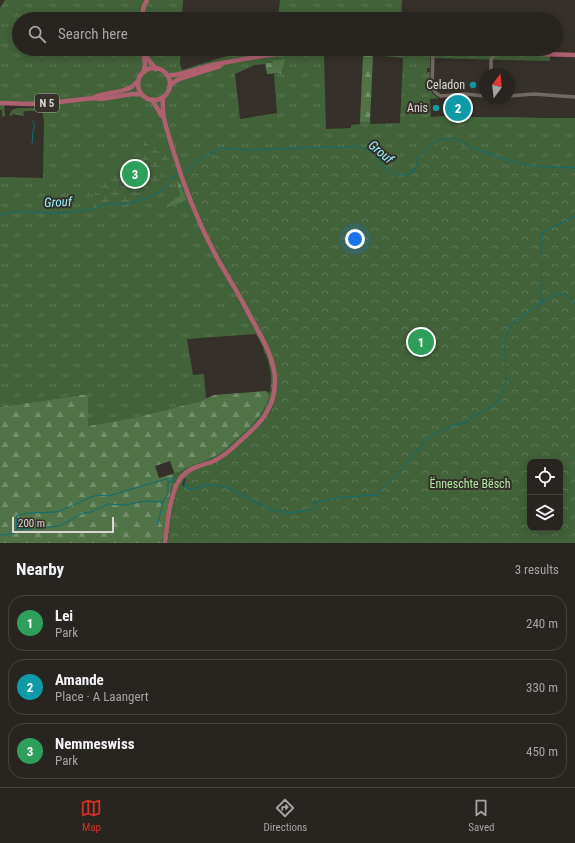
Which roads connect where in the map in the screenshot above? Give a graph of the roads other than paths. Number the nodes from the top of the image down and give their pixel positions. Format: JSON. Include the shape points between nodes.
{"nodes":[{"id":1,"x":146,"y":0,"type":"edge"},
{"id":2,"x":143,"y":12,"type":"edge"},
{"id":3,"x":563,"y":55,"type":"edge"},
{"id":4,"x":575,"y":55,"type":"edge"},
{"id":5,"x":144,"y":56,"type":"edge"},
{"id":6,"x":146,"y":56,"type":"edge"},
{"id":7,"x":261,"y":56,"type":"edge"},
{"id":8,"x":433,"y":56,"type":"edge"},
{"id":9,"x":493,"y":56,"type":"edge"},
{"id":10,"x":235,"y":60,"type":"junction"},
{"id":11,"x":491,"y":68,"type":"edge"},
{"id":12,"x":156,"y":69,"type":"junction"},
{"id":13,"x":144,"y":72,"type":"junction"},
{"id":14,"x":167,"y":75,"type":"junction"},
{"id":15,"x":138,"y":81,"type":"junction"},
{"id":16,"x":169,"y":87,"type":"junction"},
{"id":17,"x":141,"y":94,"type":"junction"},
{"id":18,"x":479,"y":95,"type":"edge"},
{"id":19,"x":515,"y":96,"type":"edge"},
{"id":20,"x":163,"y":97,"type":"junction"},
{"id":21,"x":575,"y":97,"type":"edge"},
{"id":22,"x":94,"y":98,"type":"junction"},
{"id":23,"x":152,"y":100,"type":"junction"},
{"id":24,"x":0,"y":103,"type":"edge"},
{"id":25,"x":163,"y":118,"type":"junction"},
{"id":26,"x":164,"y":543,"type":"edge"}],
"edges":[{"from":1,"to":2,"type":"main road"},
{"from":3,"to":4,"type":"main road"},
{"from":5,"to":13,"type":"main road"},
{"from":6,"to":12,"type":"main road"},
{"from":7,"to":10,"type":"main road"},
{"from":8,"to":18,"type":"street","via":[[432,85],[438,95]]},
{"from":9,"to":11,"type":"street"},
{"from":10,"to":14,"type":"main road","via":[[174,76]]},
{"from":10,"to":16,"type":"main road","via":[[179,79]]},
{"from":12,"to":13,"type":"main road"},
{"from":12,"to":14,"type":"main road"},
{"from":13,"to":15,"type":"main road","number":"N 5"},
{"from":14,"to":16,"type":"main road"},
{"from":15,"to":17,"type":"main road"},
{"from":15,"to":22,"type":"main road","number":"N 5","via":[[128,89]]},
{"from":16,"to":20,"type":"main road"},
{"from":17,"to":22,"type":"main road","number":"N 5"},
{"from":17,"to":23,"type":"main road"},
{"from":19,"to":21,"type":"street"},
{"from":20,"to":23,"type":"main road"},
{"from":20,"to":25,"type":"main road"},
{"from":22,"to":24,"type":"main road","number":"N 5","via":[[31,104]]},
{"from":23,"to":25,"type":"main road"},
{"from":25,"to":26,"type":"main road","via":[[193,206],[216,256],[267,349],[275,381],[271,403],[258,426],[221,457],[189,470],[177,482]]}]}
